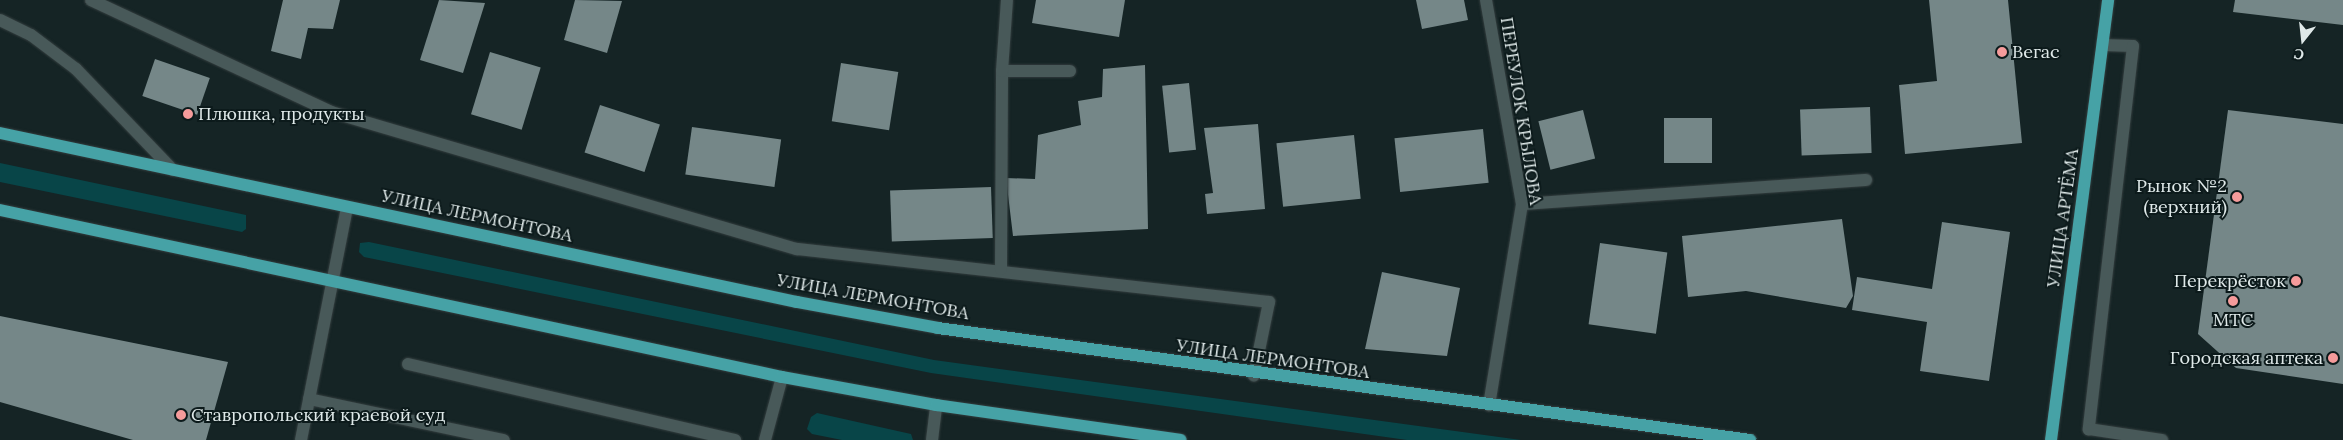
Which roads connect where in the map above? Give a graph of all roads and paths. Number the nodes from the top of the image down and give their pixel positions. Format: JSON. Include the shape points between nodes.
{"nodes":[{"id":1,"x":91,"y":0,"type":"edge"},
{"id":2,"x":1007,"y":0,"type":"edge"},
{"id":3,"x":1486,"y":0,"type":"edge"},
{"id":4,"x":2108,"y":0,"type":"edge"},
{"id":5,"x":0,"y":20,"type":"edge"},
{"id":6,"x":2103,"y":45,"type":"junction"},
{"id":7,"x":1002,"y":71,"type":"junction"},
{"id":8,"x":1070,"y":71,"type":"dead end"},
{"id":9,"x":0,"y":134,"type":"edge"},
{"id":10,"x":173,"y":170,"type":"junction"},
{"id":11,"x":1866,"y":180,"type":"dead end"},
{"id":12,"x":1522,"y":204,"type":"junction"},
{"id":13,"x":348,"y":206,"type":"junction"},
{"id":14,"x":0,"y":210,"type":"edge"},
{"id":15,"x":1001,"y":269,"type":"junction"},
{"id":16,"x":334,"y":279,"type":"junction"},
{"id":17,"x":408,"y":364,"type":"dead end"},
{"id":18,"x":1254,"y":375,"type":"junction"},
{"id":19,"x":782,"y":377,"type":"junction"},
{"id":20,"x":309,"y":399,"type":"junction"},
{"id":21,"x":936,"y":405,"type":"junction"},
{"id":22,"x":1489,"y":405,"type":"junction"},
{"id":23,"x":301,"y":440,"type":"edge"},
{"id":24,"x":504,"y":440,"type":"edge"},
{"id":25,"x":735,"y":440,"type":"edge"},
{"id":26,"x":765,"y":440,"type":"edge"},
{"id":27,"x":932,"y":440,"type":"edge"},
{"id":28,"x":1181,"y":440,"type":"edge"},
{"id":29,"x":1750,"y":440,"type":"edge"},
{"id":30,"x":2050,"y":440,"type":"edge"},
{"id":31,"x":2162,"y":440,"type":"edge"}],
"edges":[{"from":1,"to":15,"type":"street","via":[[340,115],[797,249]]},
{"from":2,"to":7,"type":"street"},
{"from":3,"to":12,"type":"street","name":"ПЕРЕУЛОК КРЫЛОВА"},
{"from":4,"to":6,"type":"main road","name":"УЛИЦА АРТЁМА"},
{"from":5,"to":10,"type":"street","via":[[31,35],[76,69]]},
{"from":6,"to":30,"type":"main road","name":"УЛИЦА АРТЁМА"},
{"from":6,"to":31,"type":"street","via":[[2133,46],[2089,429]]},
{"from":7,"to":8,"type":"street"},
{"from":7,"to":15,"type":"street"},
{"from":9,"to":10,"type":"main road","name":"УЛИЦА ЛЕРМОНТОВА"},
{"from":10,"to":13,"type":"main road","name":"УЛИЦА ЛЕРМОНТОВА"},
{"from":11,"to":12,"type":"street"},
{"from":12,"to":22,"type":"street","name":"ПЕРЕУЛОК КРЫЛОВА"},
{"from":13,"to":16,"type":"street"},
{"from":13,"to":18,"type":"main road","name":"УЛИЦА ЛЕРМОНТОВА","via":[[863,314]]},
{"from":14,"to":16,"type":"main road"},
{"from":15,"to":18,"type":"street","via":[[1269,302]]},
{"from":16,"to":19,"type":"main road"},
{"from":16,"to":20,"type":"street"},
{"from":17,"to":25,"type":"street"},
{"from":18,"to":22,"type":"main road","name":"УЛИЦА ЛЕРМОНТОВА"},
{"from":19,"to":21,"type":"main road"},
{"from":19,"to":26,"type":"street"},
{"from":20,"to":23,"type":"street"},
{"from":20,"to":24,"type":"street"},
{"from":21,"to":27,"type":"street"},
{"from":21,"to":28,"type":"main road"},
{"from":22,"to":29,"type":"main road","name":"УЛИЦА ЛЕРМОНТОВА"}]}
